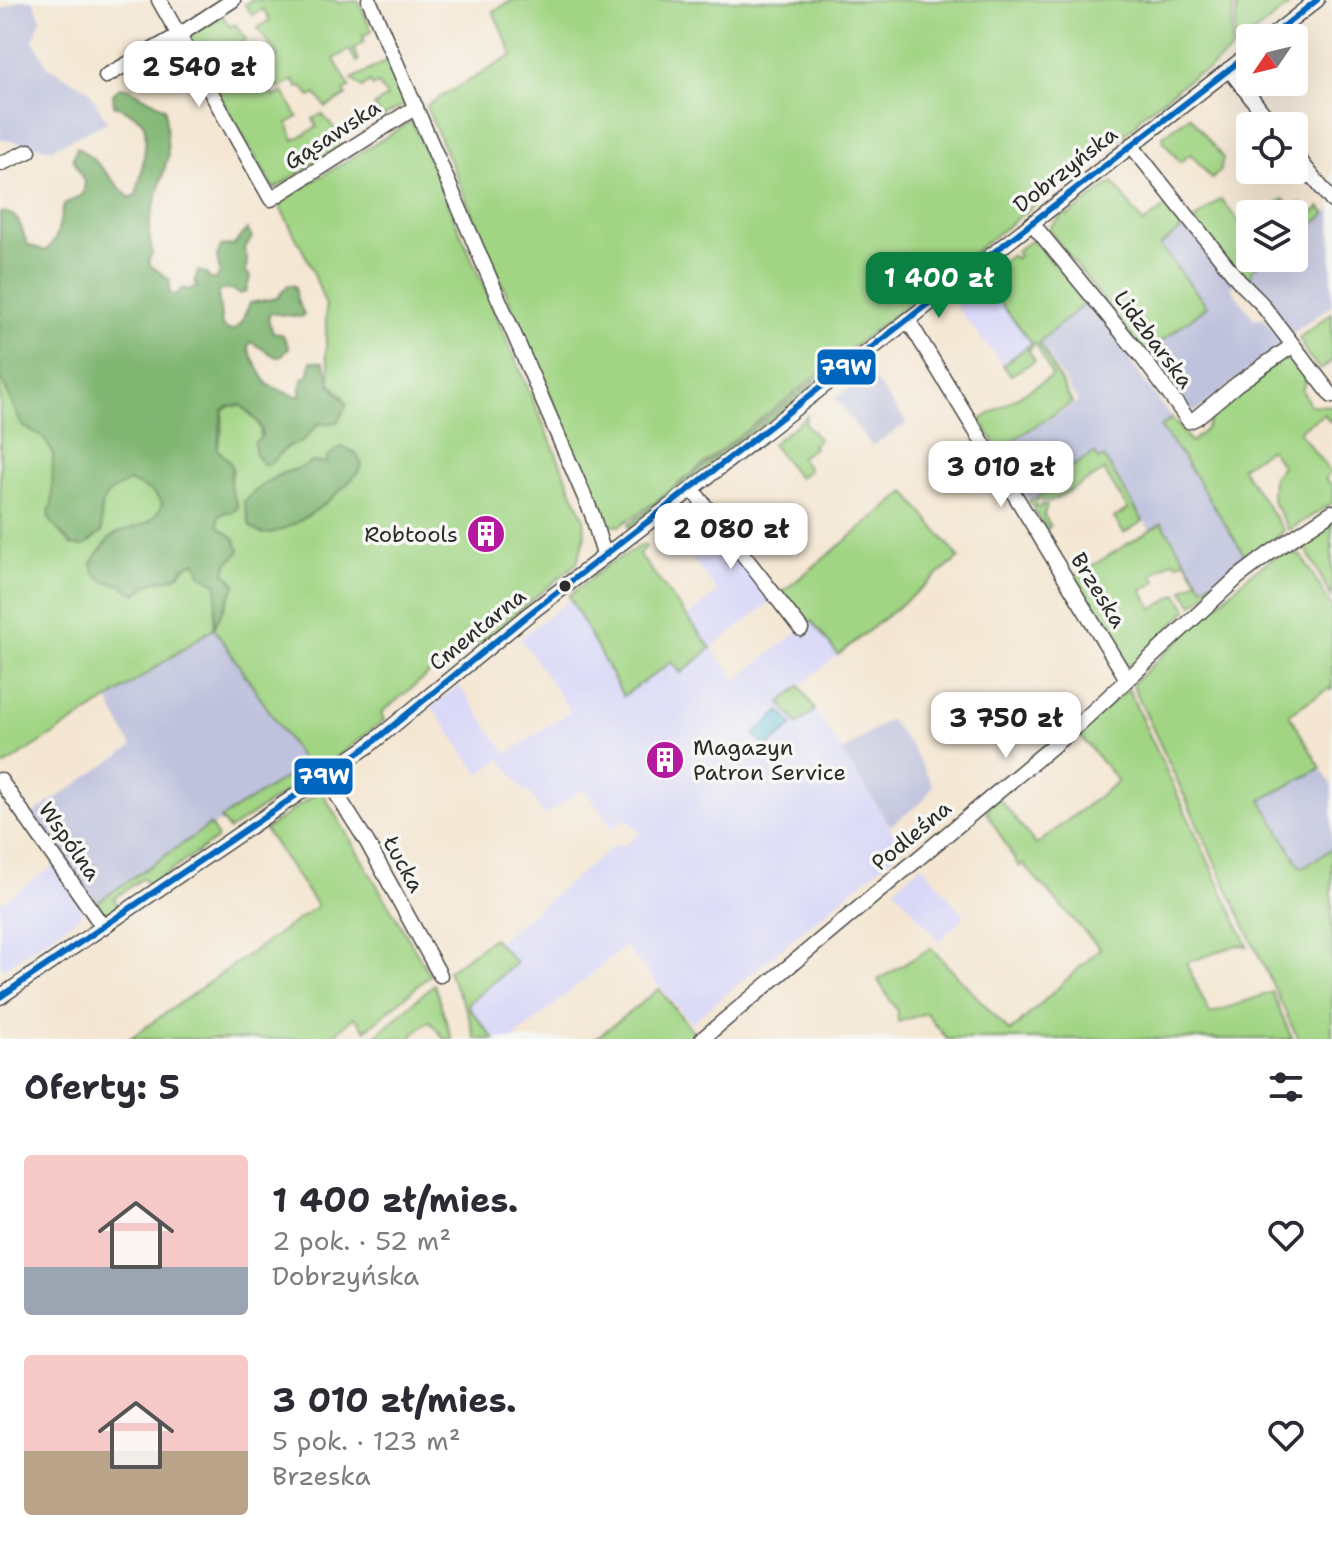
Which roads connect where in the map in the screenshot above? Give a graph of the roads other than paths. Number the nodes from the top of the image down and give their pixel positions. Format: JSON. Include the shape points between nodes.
{"nodes":[{"id":1,"x":159,"y":0,"type":"edge"},
{"id":2,"x":233,"y":0,"type":"edge"},
{"id":3,"x":369,"y":0,"type":"edge"},
{"id":4,"x":1317,"y":0,"type":"edge"},
{"id":5,"x":1287,"y":24,"type":"edge"},
{"id":6,"x":179,"y":35,"type":"junction"},
{"id":7,"x":1236,"y":64,"type":"edge"},
{"id":8,"x":1229,"y":69,"type":"junction"},
{"id":9,"x":106,"y":76,"type":"dead end"},
{"id":10,"x":416,"y":107,"type":"junction"},
{"id":11,"x":1262,"y":112,"type":"edge"},
{"id":12,"x":1131,"y":145,"type":"junction"},
{"id":13,"x":29,"y":151,"type":"dead end"},
{"id":14,"x":0,"y":164,"type":"edge"},
{"id":15,"x":1308,"y":171,"type":"edge"},
{"id":16,"x":1332,"y":201,"type":"edge"},
{"id":17,"x":1032,"y":223,"type":"junction"},
{"id":18,"x":908,"y":320,"type":"junction"},
{"id":19,"x":1292,"y":346,"type":"junction"},
{"id":20,"x":1332,"y":396,"type":"edge"},
{"id":21,"x":692,"y":489,"type":"junction"},
{"id":22,"x":1332,"y":512,"type":"edge"},
{"id":23,"x":604,"y":555,"type":"junction"},
{"id":24,"x":801,"y":629,"type":"dead end"},
{"id":25,"x":1127,"y":679,"type":"junction"},
{"id":26,"x":325,"y":776,"type":"junction"},
{"id":27,"x":0,"y":780,"type":"edge"},
{"id":28,"x":103,"y":927,"type":"junction"},
{"id":29,"x":440,"y":975,"type":"dead end"},
{"id":30,"x":0,"y":997,"type":"edge"},
{"id":31,"x":702,"y":1039,"type":"edge"}],
"edges":[{"from":1,"to":6,"type":"street"},
{"from":2,"to":6,"type":"street"},
{"from":3,"to":10,"type":"street"},
{"from":4,"to":5,"type":"street"},
{"from":6,"to":9,"type":"street"},
{"from":6,"to":10,"type":"street","name":"Gąsawska","via":[[271,199]]},
{"from":7,"to":8,"type":"street","name":"Dobrzyńska"},
{"from":8,"to":11,"type":"street"},
{"from":8,"to":12,"type":"street","name":"Dobrzyńska"},
{"from":10,"to":23,"type":"street","via":[[592,514]]},
{"from":12,"to":17,"type":"street","name":"Dobrzyńska"},
{"from":12,"to":19,"type":"street"},
{"from":13,"to":14,"type":"street"},
{"from":15,"to":16,"type":"street"},
{"from":17,"to":18,"type":"street","name":"Dobrzyńska"},
{"from":17,"to":19,"type":"street","name":"Lidzbarska","via":[[1189,421]]},
{"from":18,"to":21,"type":"street","name":"Dobrzyńska"},
{"from":18,"to":25,"type":"street","name":"Brzeska"},
{"from":19,"to":20,"type":"street"},
{"from":21,"to":23,"type":"street","name":"Dobrzyńska"},
{"from":21,"to":24,"type":"street"},
{"from":22,"to":25,"type":"street","name":"Podleśna","via":[[1237,578]]},
{"from":23,"to":26,"type":"street","name":"Cmentarna"},
{"from":25,"to":31,"type":"street","name":"Podleśna"},
{"from":26,"to":28,"type":"street","name":"Cmentarna"},
{"from":26,"to":29,"type":"street","name":"Łucka"},
{"from":27,"to":28,"type":"street","name":"Wspólna"},
{"from":28,"to":30,"type":"street","name":"Cmentarna"}]}
